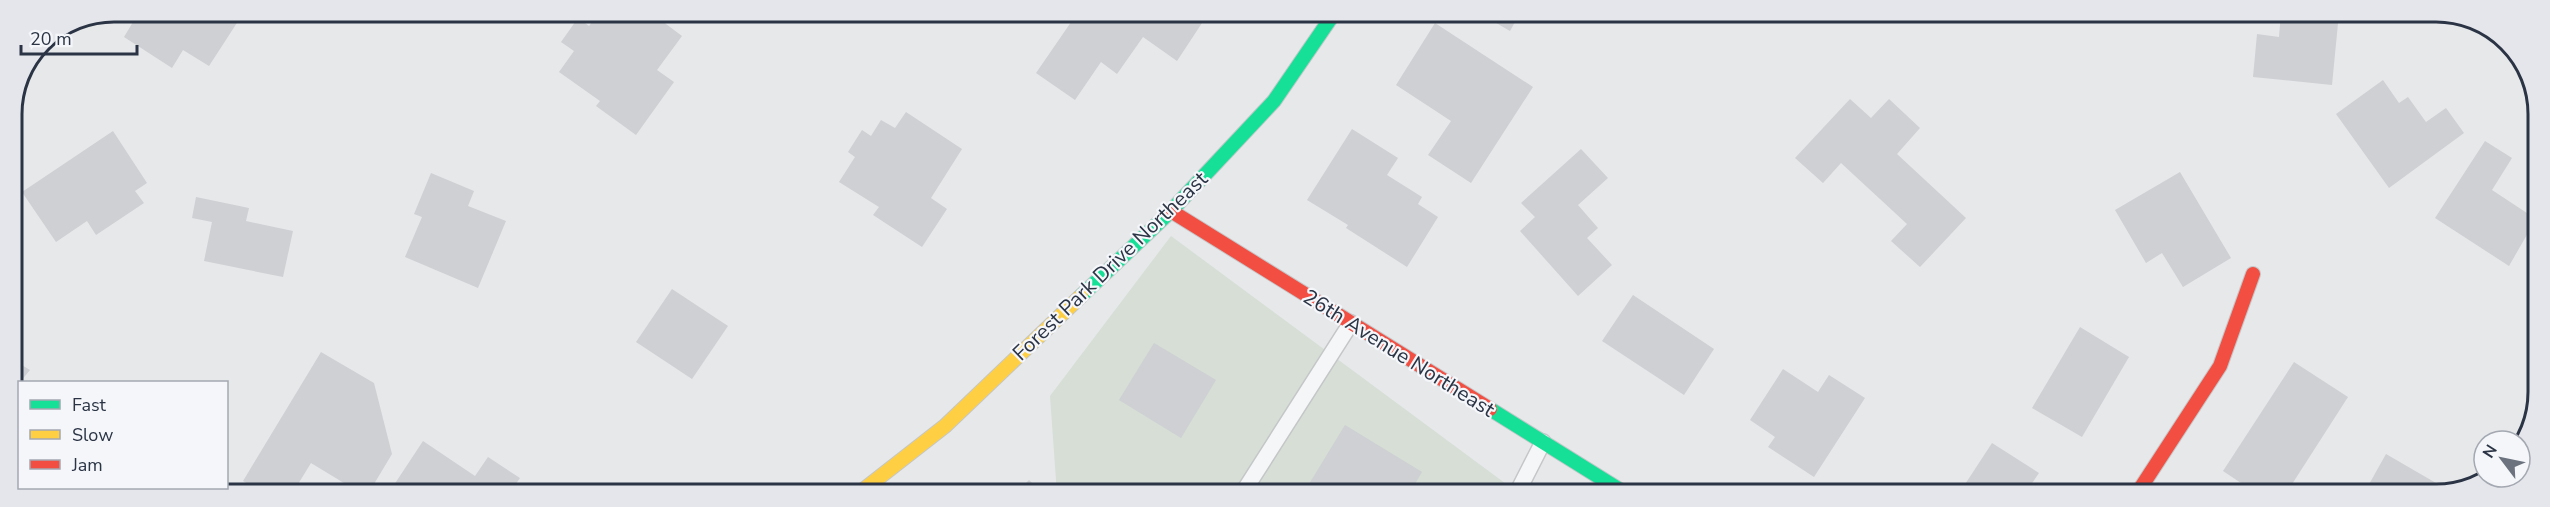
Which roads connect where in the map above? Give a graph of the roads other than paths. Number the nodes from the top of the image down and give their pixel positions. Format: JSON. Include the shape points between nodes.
{"nodes":[{"id":1,"x":1328,"y":22,"type":"edge"},
{"id":2,"x":1171,"y":211,"type":"junction"},
{"id":3,"x":2253,"y":274,"type":"dead end"},
{"id":4,"x":1351,"y":323,"type":"junction"},
{"id":5,"x":1543,"y":442,"type":"junction"},
{"id":6,"x":871,"y":484,"type":"edge"},
{"id":7,"x":1248,"y":484,"type":"edge"},
{"id":8,"x":1522,"y":484,"type":"edge"},
{"id":9,"x":1610,"y":484,"type":"edge"},
{"id":10,"x":2143,"y":484,"type":"edge"}],
"edges":[{"from":1,"to":2,"type":"street","name":"Forest Park Drive Northeast","via":[[1274,101]]},
{"from":2,"to":4,"type":"street","name":"26th Avenue Northeast"},
{"from":2,"to":6,"type":"street","name":"Forest Park Drive Northeast","via":[[945,426]]},
{"from":3,"to":10,"type":"street","via":[[2220,366]]},
{"from":4,"to":5,"type":"street","name":"26th Avenue Northeast"},
{"from":4,"to":7,"type":"lane"},
{"from":5,"to":8,"type":"lane"},
{"from":5,"to":9,"type":"street","name":"26th Avenue Northeast"}]}
